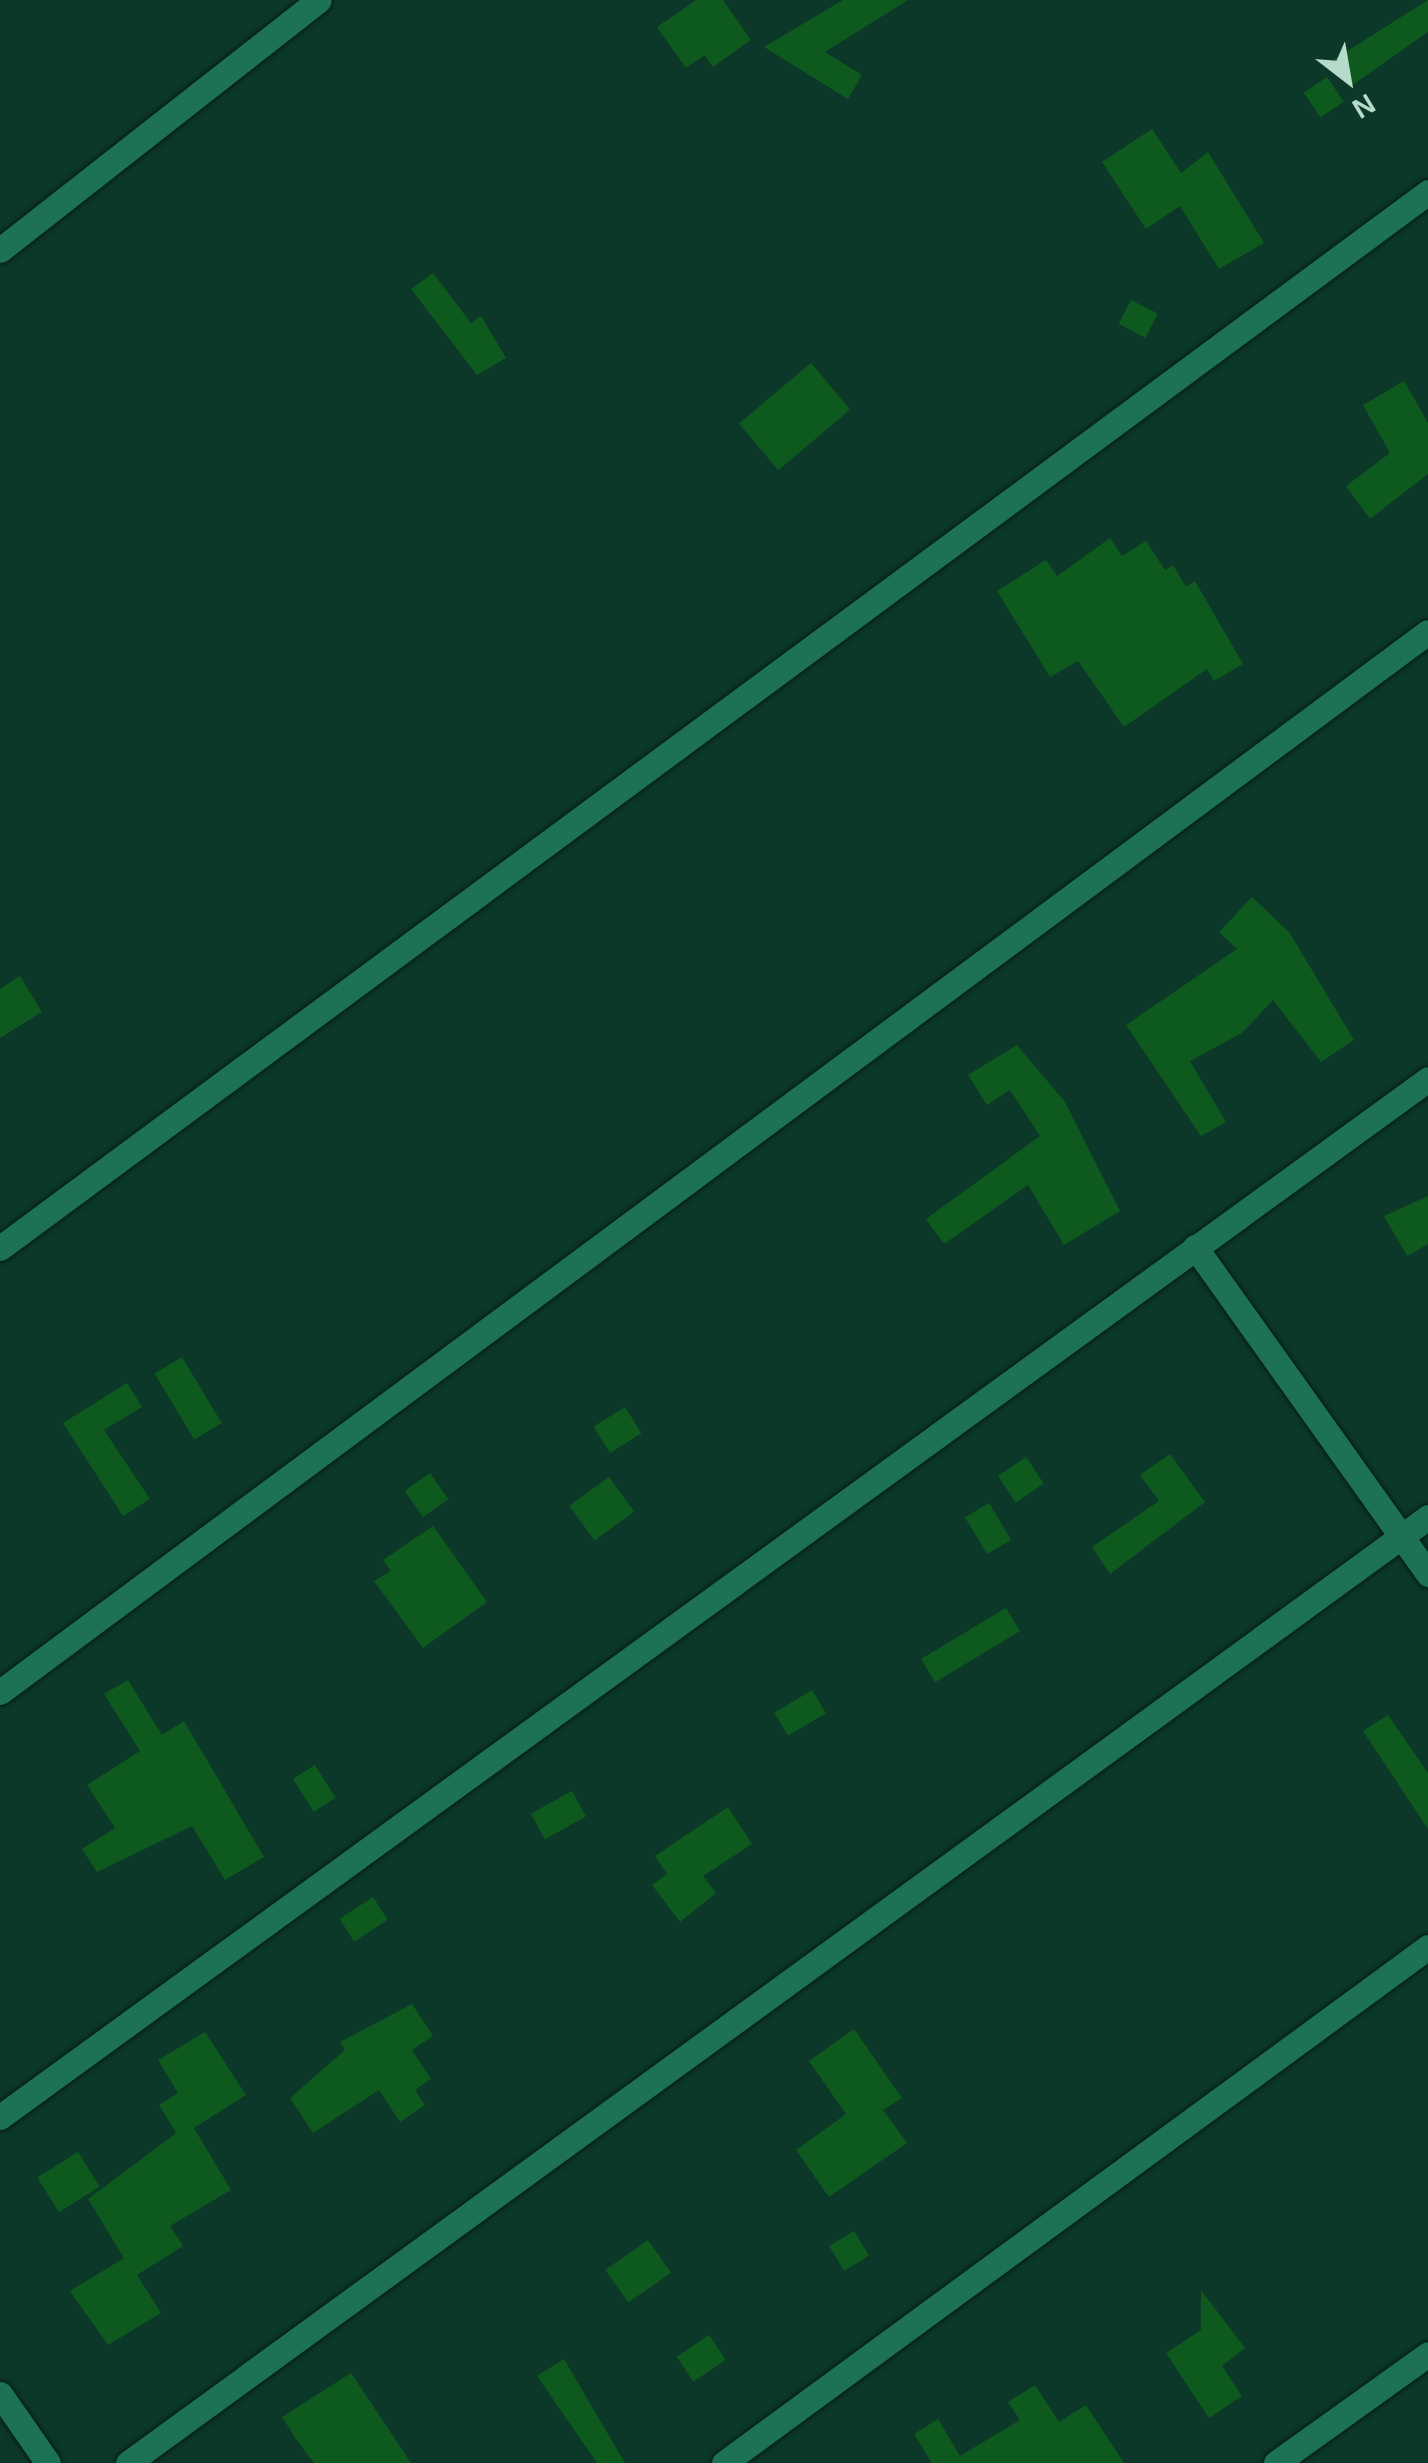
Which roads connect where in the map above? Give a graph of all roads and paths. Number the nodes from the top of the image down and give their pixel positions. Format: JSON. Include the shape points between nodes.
{"nodes":[{"id":1,"x":319,"y":0,"type":"edge"},
{"id":2,"x":1428,"y":192,"type":"edge"},
{"id":3,"x":0,"y":250,"type":"edge"},
{"id":4,"x":1428,"y":632,"type":"edge"},
{"id":5,"x":1428,"y":1079,"type":"edge"},
{"id":6,"x":0,"y":1248,"type":"edge"},
{"id":7,"x":1195,"y":1248,"type":"junction"},
{"id":8,"x":1428,"y":1516,"type":"edge"},
{"id":9,"x":1402,"y":1536,"type":"junction"},
{"id":10,"x":1428,"y":1574,"type":"edge"},
{"id":11,"x":0,"y":1692,"type":"edge"},
{"id":12,"x":1428,"y":1947,"type":"edge"},
{"id":13,"x":0,"y":2117,"type":"edge"},
{"id":14,"x":1428,"y":2354,"type":"edge"},
{"id":15,"x":0,"y":2394,"type":"edge"},
{"id":16,"x":48,"y":2463,"type":"edge"},
{"id":17,"x":128,"y":2463,"type":"edge"},
{"id":18,"x":724,"y":2463,"type":"edge"},
{"id":19,"x":1276,"y":2463,"type":"edge"}],
"edges":[{"from":1,"to":3,"type":"street"},
{"from":2,"to":6,"type":"street"},
{"from":4,"to":11,"type":"street"},
{"from":5,"to":7,"type":"street"},
{"from":7,"to":9,"type":"street"},
{"from":7,"to":13,"type":"street"},
{"from":8,"to":9,"type":"street"},
{"from":9,"to":10,"type":"street"},
{"from":9,"to":17,"type":"street"},
{"from":12,"to":18,"type":"street"},
{"from":14,"to":19,"type":"street"},
{"from":15,"to":16,"type":"street"}]}
